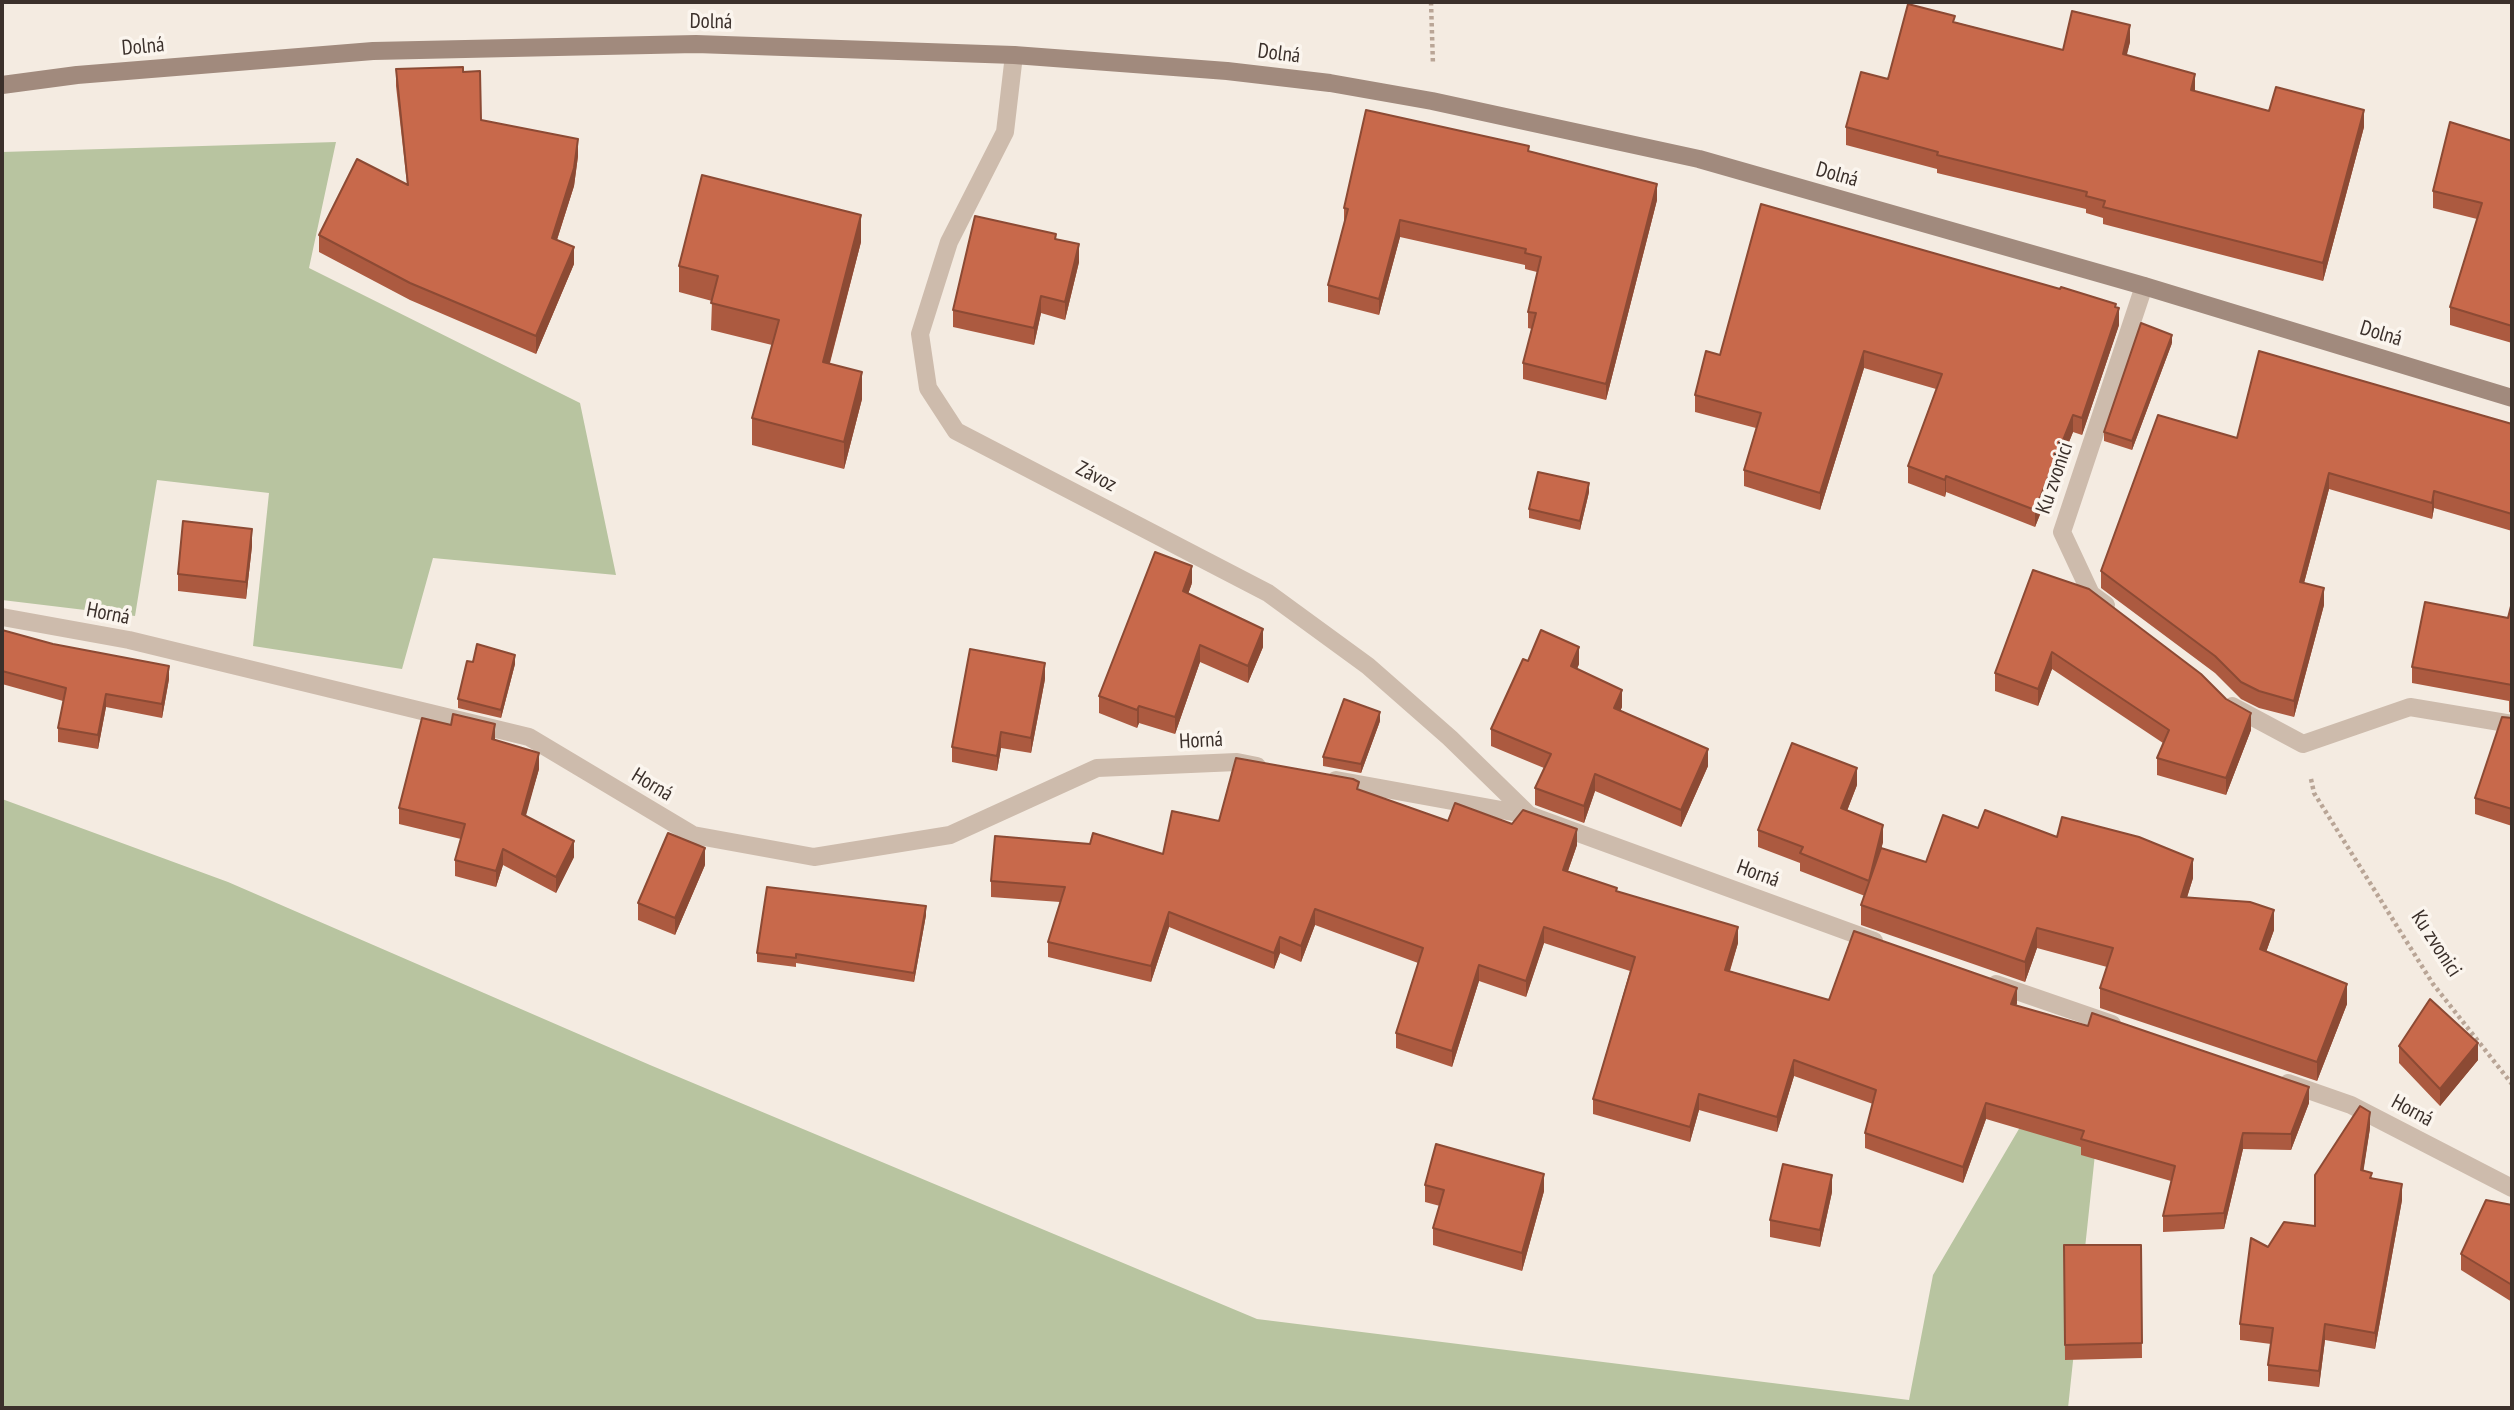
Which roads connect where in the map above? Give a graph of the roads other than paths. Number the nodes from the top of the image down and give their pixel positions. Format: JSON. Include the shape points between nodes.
{"nodes":[{"id":1,"x":1014,"y":55,"type":"junction"},
{"id":2,"x":2,"y":85,"type":"edge"},
{"id":3,"x":2144,"y":286,"type":"junction"},
{"id":4,"x":2512,"y":398,"type":"edge"},
{"id":5,"x":2,"y":617,"type":"edge"},
{"id":6,"x":2123,"y":618,"type":"edge"},
{"id":7,"x":2217,"y":691,"type":"edge"},
{"id":8,"x":2512,"y":724,"type":"edge"},
{"id":9,"x":1277,"y":769,"type":"edge"},
{"id":10,"x":1317,"y":776,"type":"edge"},
{"id":11,"x":1529,"y":815,"type":"junction"},
{"id":12,"x":1891,"y":948,"type":"edge"},
{"id":13,"x":1977,"y":978,"type":"edge"},
{"id":14,"x":2129,"y":1030,"type":"edge"},
{"id":15,"x":2273,"y":1078,"type":"edge"},
{"id":16,"x":2512,"y":1188,"type":"edge"}],
"edges":[{"from":1,"to":2,"type":"main road","name":"Dolná","via":[[695,44],[373,51]]},
{"from":1,"to":3,"type":"main road","name":"Dolná","via":[[1240,73],[1432,101],[1699,159]]},
{"from":1,"to":11,"type":"street","name":"Závoz","via":[[1005,132],[949,242],[920,334],[928,388],[956,431],[1268,593],[1368,666]]},
{"from":3,"to":4,"type":"main road","name":"Dolná"},
{"from":3,"to":6,"type":"street","name":"Ku zvonici","via":[[2062,531],[2091,594]]},
{"from":5,"to":9,"type":"street","name":"Horná","via":[[129,640],[529,737],[693,835],[814,857],[950,835],[1097,768],[1237,762]]},
{"from":7,"to":8,"type":"street","via":[[2234,708],[2303,744],[2410,707]]},
{"from":10,"to":11,"type":"street","name":"Horná"},
{"from":11,"to":12,"type":"street","name":"Horná"},
{"from":13,"to":14,"type":"street"},
{"from":15,"to":16,"type":"street","name":"Horná","via":[[2351,1105]]}]}
